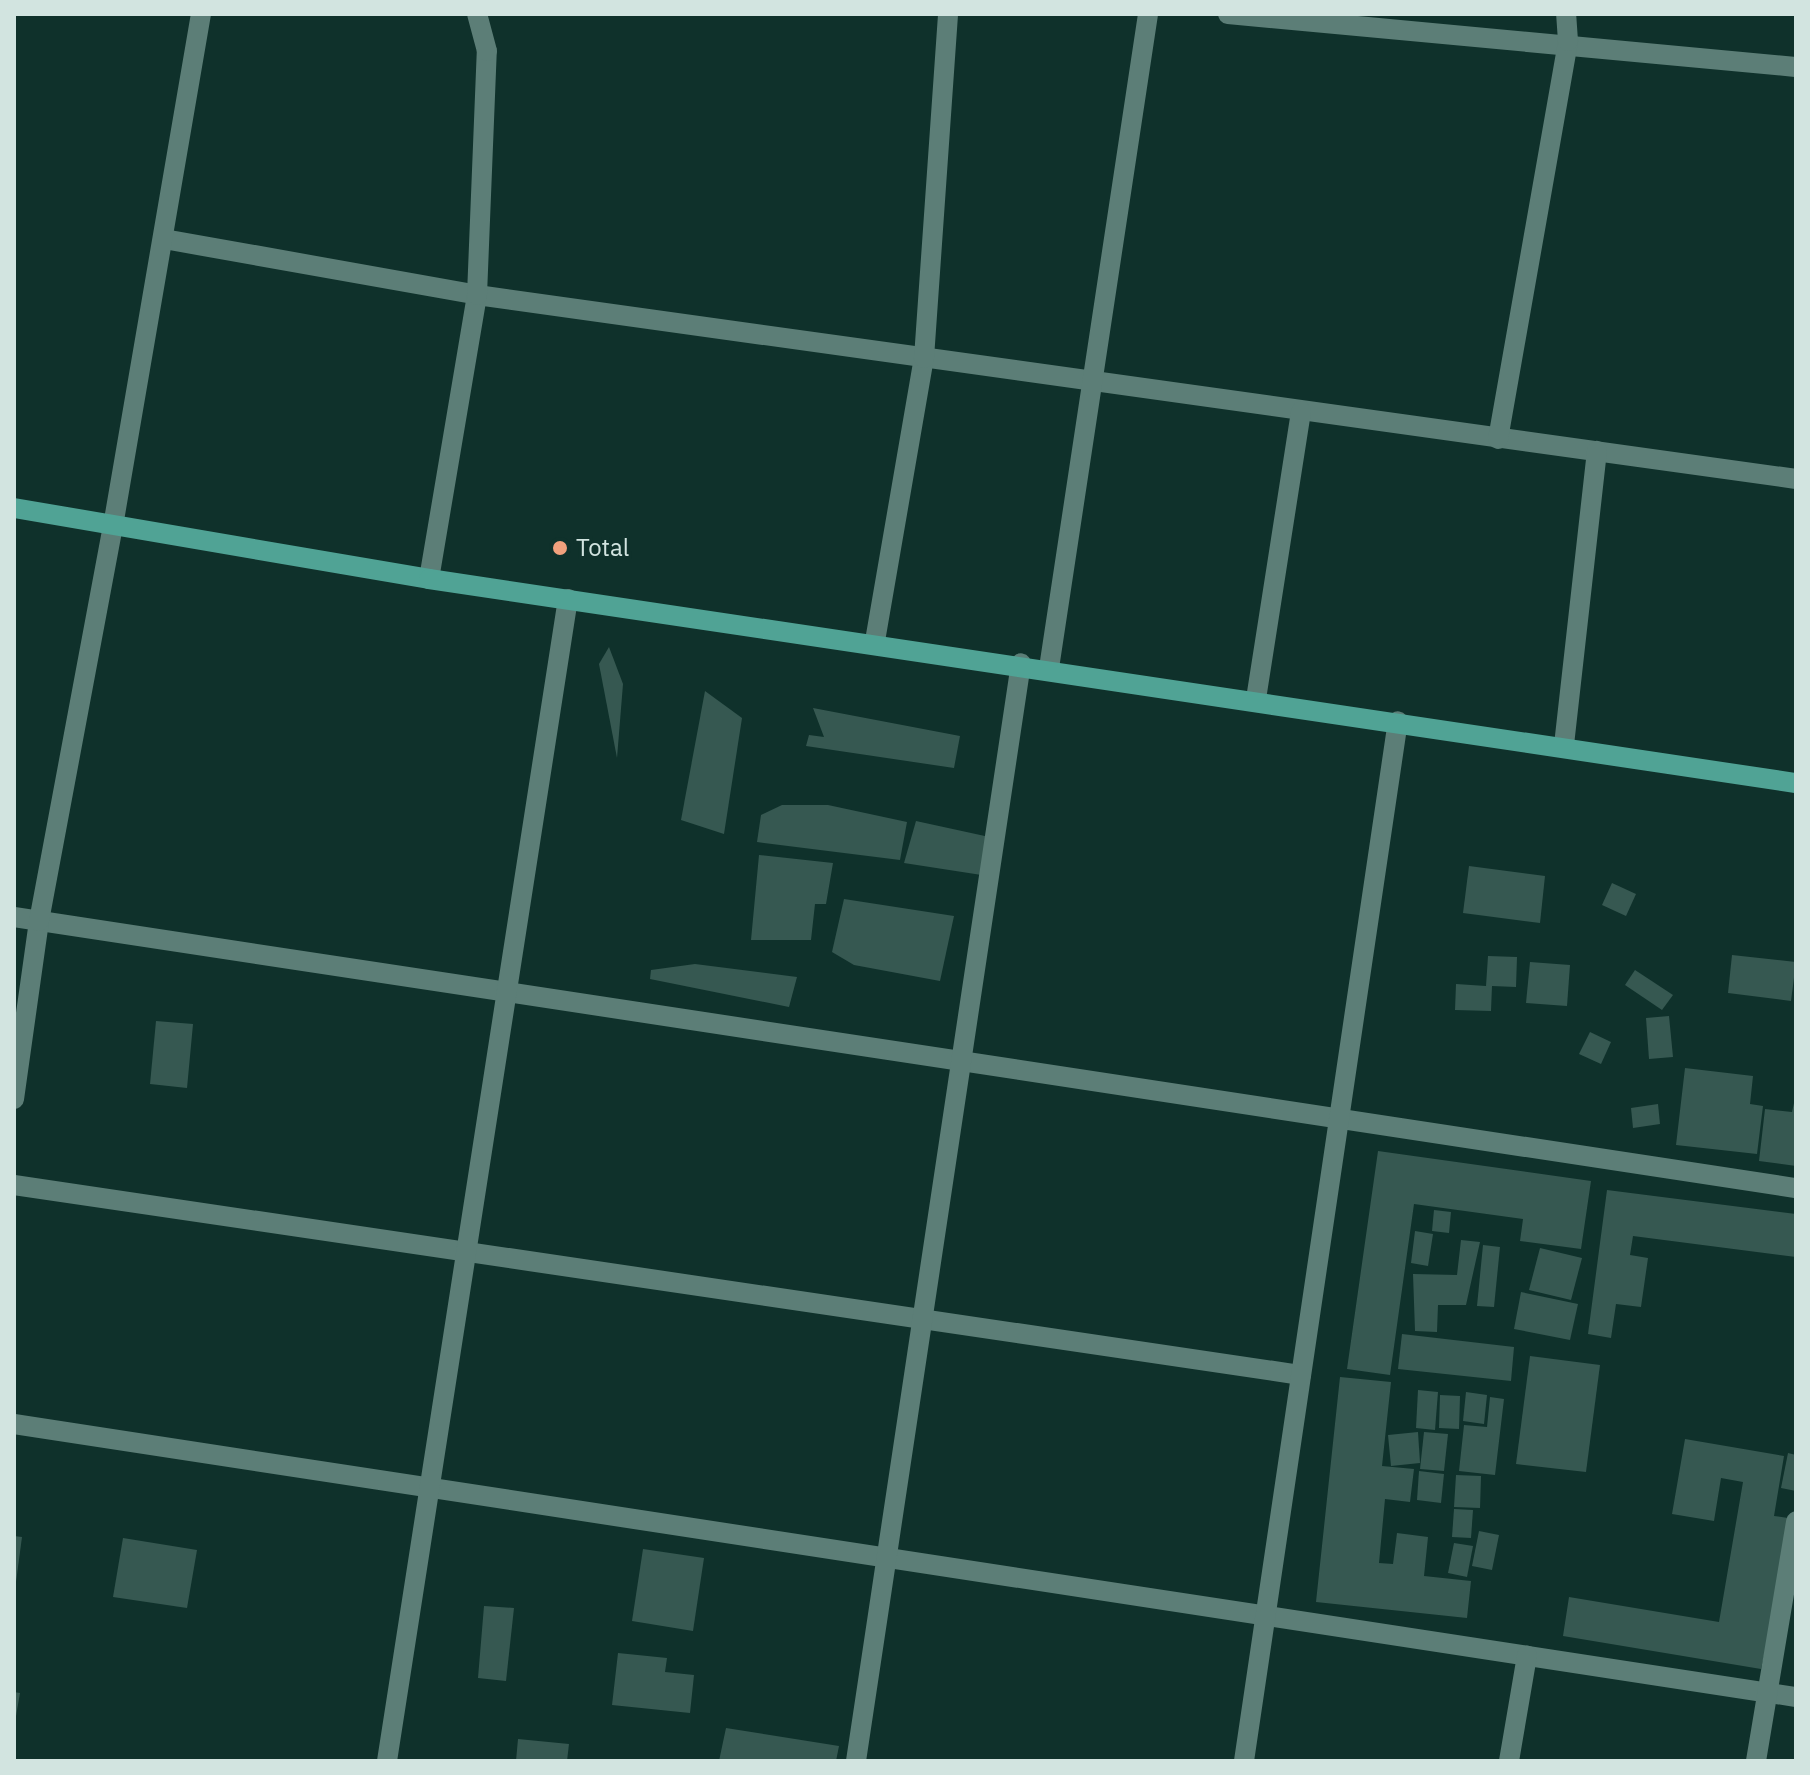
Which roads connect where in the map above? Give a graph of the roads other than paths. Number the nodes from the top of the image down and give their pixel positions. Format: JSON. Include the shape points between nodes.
{"nodes":[{"id":1,"x":201,"y":14,"type":"edge"},
{"id":2,"x":477,"y":14,"type":"edge"},
{"id":3,"x":948,"y":14,"type":"edge"},
{"id":4,"x":1148,"y":14,"type":"edge"},
{"id":5,"x":1228,"y":14,"type":"edge"},
{"id":6,"x":1566,"y":14,"type":"edge"},
{"id":7,"x":1568,"y":41,"type":"junction"},
{"id":8,"x":1796,"y":67,"type":"edge"},
{"id":9,"x":164,"y":239,"type":"junction"},
{"id":10,"x":477,"y":295,"type":"junction"},
{"id":11,"x":924,"y":358,"type":"junction"},
{"id":12,"x":1092,"y":382,"type":"junction"},
{"id":13,"x":1301,"y":411,"type":"junction"},
{"id":14,"x":1498,"y":439,"type":"junction"},
{"id":15,"x":1597,"y":451,"type":"junction"},
{"id":16,"x":1796,"y":479,"type":"edge"},
{"id":17,"x":14,"y":508,"type":"edge"},
{"id":18,"x":113,"y":526,"type":"junction"},
{"id":19,"x":429,"y":579,"type":"junction"},
{"id":20,"x":568,"y":599,"type":"junction"},
{"id":21,"x":875,"y":641,"type":"junction"},
{"id":22,"x":1021,"y":663,"type":"junction"},
{"id":23,"x":1049,"y":668,"type":"junction"},
{"id":24,"x":1256,"y":699,"type":"junction"},
{"id":25,"x":1398,"y":721,"type":"junction"},
{"id":26,"x":1564,"y":745,"type":"junction"},
{"id":27,"x":1796,"y":783,"type":"edge"},
{"id":28,"x":14,"y":917,"type":"edge"},
{"id":29,"x":39,"y":921,"type":"junction"},
{"id":30,"x":502,"y":992,"type":"junction"},
{"id":31,"x":961,"y":1061,"type":"junction"},
{"id":32,"x":14,"y":1099,"type":"edge"},
{"id":33,"x":1339,"y":1118,"type":"junction"},
{"id":34,"x":14,"y":1185,"type":"edge"},
{"id":35,"x":1796,"y":1188,"type":"edge"},
{"id":36,"x":464,"y":1252,"type":"junction"},
{"id":37,"x":922,"y":1319,"type":"junction"},
{"id":38,"x":1301,"y":1375,"type":"junction"},
{"id":39,"x":14,"y":1424,"type":"edge"},
{"id":40,"x":426,"y":1487,"type":"junction"},
{"id":41,"x":1796,"y":1521,"type":"edge"},
{"id":42,"x":887,"y":1558,"type":"junction"},
{"id":43,"x":1265,"y":1615,"type":"junction"},
{"id":44,"x":1527,"y":1656,"type":"junction"},
{"id":45,"x":1766,"y":1693,"type":"junction"},
{"id":46,"x":1796,"y":1697,"type":"edge"},
{"id":47,"x":387,"y":1761,"type":"edge"},
{"id":48,"x":856,"y":1761,"type":"edge"},
{"id":49,"x":1244,"y":1761,"type":"edge"},
{"id":50,"x":1509,"y":1761,"type":"edge"},
{"id":51,"x":1756,"y":1761,"type":"edge"}],
"edges":[{"from":1,"to":9,"type":"street"},
{"from":2,"to":10,"type":"street","via":[[487,51]]},
{"from":3,"to":11,"type":"street"},
{"from":4,"to":12,"type":"street"},
{"from":5,"to":7,"type":"street"},
{"from":6,"to":7,"type":"street"},
{"from":7,"to":8,"type":"street"},
{"from":7,"to":14,"type":"street"},
{"from":9,"to":10,"type":"street"},
{"from":9,"to":18,"type":"street"},
{"from":10,"to":11,"type":"street"},
{"from":10,"to":19,"type":"street"},
{"from":11,"to":12,"type":"street"},
{"from":11,"to":21,"type":"street"},
{"from":12,"to":13,"type":"street"},
{"from":12,"to":23,"type":"street"},
{"from":13,"to":14,"type":"street"},
{"from":13,"to":24,"type":"street"},
{"from":14,"to":15,"type":"street"},
{"from":15,"to":16,"type":"street"},
{"from":15,"to":26,"type":"street"},
{"from":17,"to":18,"type":"main road"},
{"from":18,"to":19,"type":"main road"},
{"from":18,"to":29,"type":"street"},
{"from":19,"to":20,"type":"main road"},
{"from":20,"to":21,"type":"main road"},
{"from":20,"to":30,"type":"street"},
{"from":21,"to":22,"type":"main road"},
{"from":22,"to":23,"type":"main road"},
{"from":22,"to":31,"type":"street"},
{"from":23,"to":24,"type":"main road"},
{"from":24,"to":25,"type":"main road"},
{"from":25,"to":26,"type":"main road"},
{"from":25,"to":33,"type":"street"},
{"from":26,"to":27,"type":"main road"},
{"from":28,"to":29,"type":"street"},
{"from":29,"to":30,"type":"street"},
{"from":29,"to":32,"type":"street"},
{"from":30,"to":31,"type":"street"},
{"from":30,"to":36,"type":"street"},
{"from":31,"to":33,"type":"street"},
{"from":31,"to":37,"type":"street"},
{"from":33,"to":35,"type":"street"},
{"from":33,"to":38,"type":"street"},
{"from":34,"to":36,"type":"street"},
{"from":36,"to":37,"type":"street"},
{"from":36,"to":40,"type":"street"},
{"from":37,"to":38,"type":"street"},
{"from":37,"to":42,"type":"street"},
{"from":38,"to":43,"type":"street"},
{"from":39,"to":40,"type":"street"},
{"from":40,"to":42,"type":"street"},
{"from":40,"to":47,"type":"street"},
{"from":41,"to":45,"type":"street"},
{"from":42,"to":43,"type":"street"},
{"from":42,"to":48,"type":"street"},
{"from":43,"to":44,"type":"street"},
{"from":43,"to":49,"type":"street"},
{"from":44,"to":45,"type":"street"},
{"from":44,"to":50,"type":"street"},
{"from":45,"to":46,"type":"street"},
{"from":45,"to":51,"type":"street"}]}
